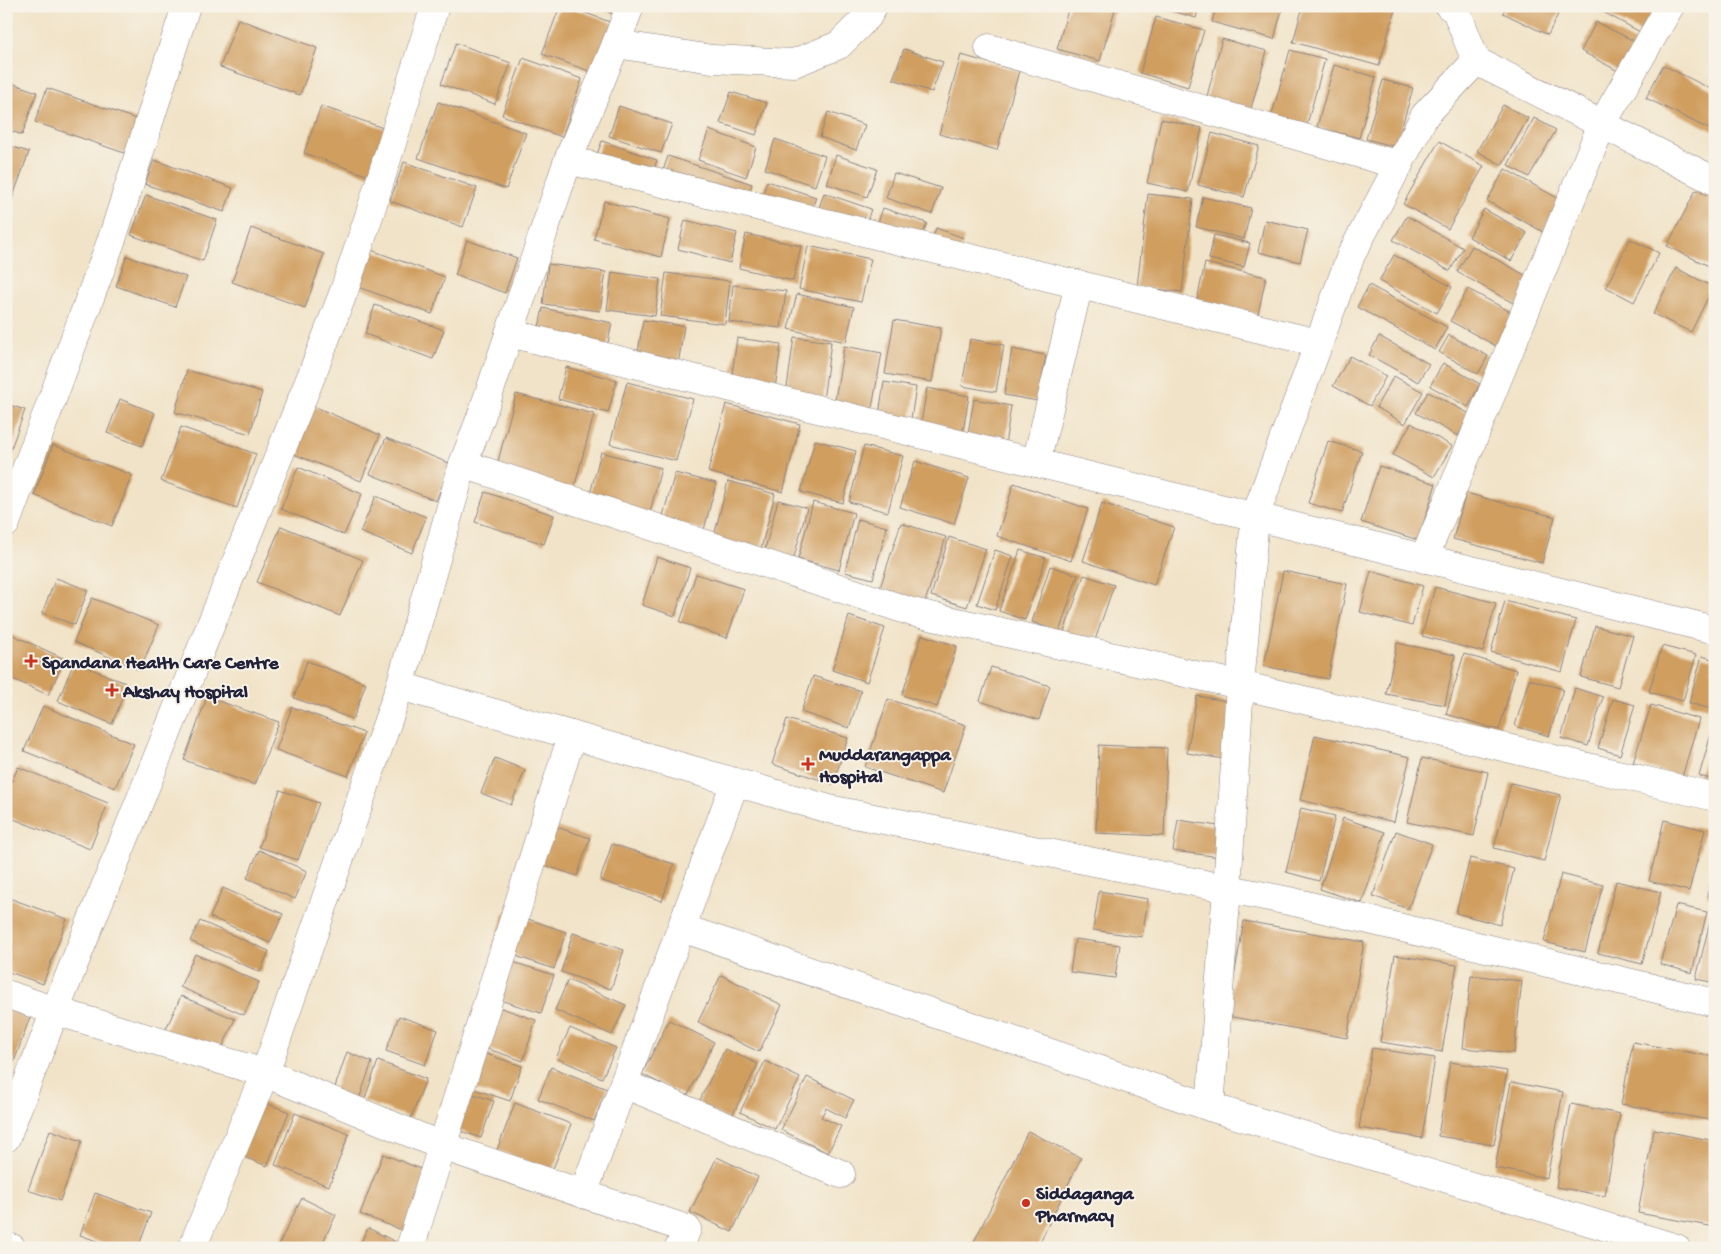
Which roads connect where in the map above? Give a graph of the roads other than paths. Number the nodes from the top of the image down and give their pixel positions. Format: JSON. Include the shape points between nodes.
{"nodes":[{"id":1,"x":186,"y":6,"type":"edge"},
{"id":2,"x":435,"y":6,"type":"edge"},
{"id":3,"x":630,"y":6,"type":"edge"},
{"id":4,"x":873,"y":6,"type":"edge"},
{"id":5,"x":1449,"y":6,"type":"edge"},
{"id":6,"x":1670,"y":6,"type":"edge"},
{"id":7,"x":616,"y":44,"type":"junction"},
{"id":8,"x":990,"y":48,"type":"dead end"},
{"id":9,"x":1476,"y":61,"type":"junction"},
{"id":10,"x":1602,"y":124,"type":"junction"},
{"id":11,"x":568,"y":160,"type":"junction"},
{"id":12,"x":1399,"y":165,"type":"junction"},
{"id":13,"x":1715,"y":181,"type":"edge"},
{"id":14,"x":1079,"y":284,"type":"junction"},
{"id":15,"x":509,"y":333,"type":"junction"},
{"id":16,"x":1318,"y":343,"type":"junction"},
{"id":17,"x":1036,"y":463,"type":"junction"},
{"id":18,"x":463,"y":464,"type":"junction"},
{"id":19,"x":1255,"y":517,"type":"junction"},
{"id":20,"x":6,"y":522,"type":"edge"},
{"id":21,"x":1424,"y":559,"type":"junction"},
{"id":22,"x":1715,"y":630,"type":"edge"},
{"id":23,"x":1240,"y":685,"type":"junction"},
{"id":24,"x":400,"y":686,"type":"junction"},
{"id":25,"x":572,"y":735,"type":"junction"},
{"id":26,"x":736,"y":782,"type":"junction"},
{"id":27,"x":1715,"y":797,"type":"edge"},
{"id":28,"x":1227,"y":889,"type":"junction"},
{"id":29,"x":682,"y":928,"type":"junction"},
{"id":30,"x":6,"y":994,"type":"edge"},
{"id":31,"x":1715,"y":1003,"type":"edge"},
{"id":32,"x":55,"y":1011,"type":"junction"},
{"id":33,"x":265,"y":1073,"type":"junction"},
{"id":34,"x":624,"y":1084,"type":"junction"},
{"id":35,"x":1210,"y":1107,"type":"junction"},
{"id":36,"x":6,"y":1138,"type":"edge"},
{"id":37,"x":442,"y":1146,"type":"junction"},
{"id":38,"x":841,"y":1174,"type":"dead end"},
{"id":39,"x":583,"y":1194,"type":"junction"},
{"id":40,"x":6,"y":1246,"type":"edge"},
{"id":41,"x":12,"y":1248,"type":"edge"},
{"id":42,"x":192,"y":1248,"type":"edge"},
{"id":43,"x":410,"y":1248,"type":"edge"},
{"id":44,"x":679,"y":1248,"type":"edge"},
{"id":45,"x":1676,"y":1248,"type":"edge"}],
"edges":[{"from":1,"to":20,"type":"street","via":[[113,236]]},
{"from":2,"to":32,"type":"street","via":[[334,319]]},
{"from":3,"to":7,"type":"street"},
{"from":4,"to":7,"type":"street","via":[[868,16],[839,45],[794,63],[712,59]]},
{"from":5,"to":9,"type":"street","via":[[1455,8]]},
{"from":6,"to":10,"type":"street"},
{"from":7,"to":11,"type":"street"},
{"from":8,"to":12,"type":"street"},
{"from":9,"to":10,"type":"street"},
{"from":9,"to":12,"type":"street","via":[[1425,114]]},
{"from":10,"to":13,"type":"street"},
{"from":10,"to":21,"type":"street"},
{"from":11,"to":14,"type":"street"},
{"from":11,"to":15,"type":"street"},
{"from":12,"to":16,"type":"street","via":[[1351,255]]},
{"from":14,"to":16,"type":"street"},
{"from":14,"to":17,"type":"street"},
{"from":15,"to":17,"type":"street"},
{"from":15,"to":18,"type":"street"},
{"from":16,"to":19,"type":"street"},
{"from":17,"to":19,"type":"street"},
{"from":18,"to":23,"type":"street","via":[[912,612]]},
{"from":18,"to":24,"type":"street"},
{"from":19,"to":21,"type":"street"},
{"from":19,"to":23,"type":"street"},
{"from":21,"to":22,"type":"street"},
{"from":23,"to":27,"type":"street"},
{"from":23,"to":28,"type":"street"},
{"from":24,"to":25,"type":"street"},
{"from":24,"to":33,"type":"street"},
{"from":25,"to":26,"type":"street"},
{"from":25,"to":37,"type":"street"},
{"from":26,"to":28,"type":"street","via":[[829,809]]},
{"from":26,"to":29,"type":"street"},
{"from":28,"to":31,"type":"street","via":[[1294,902]]},
{"from":28,"to":35,"type":"street"},
{"from":29,"to":34,"type":"street"},
{"from":29,"to":35,"type":"street"},
{"from":30,"to":32,"type":"street"},
{"from":32,"to":33,"type":"street"},
{"from":32,"to":36,"type":"street"},
{"from":33,"to":37,"type":"street"},
{"from":33,"to":42,"type":"street"},
{"from":34,"to":38,"type":"street"},
{"from":34,"to":39,"type":"street"},
{"from":35,"to":45,"type":"street"},
{"from":37,"to":39,"type":"street"},
{"from":37,"to":43,"type":"street"},
{"from":39,"to":44,"type":"street","via":[[687,1229]]},
{"from":40,"to":41,"type":"street"}]}
